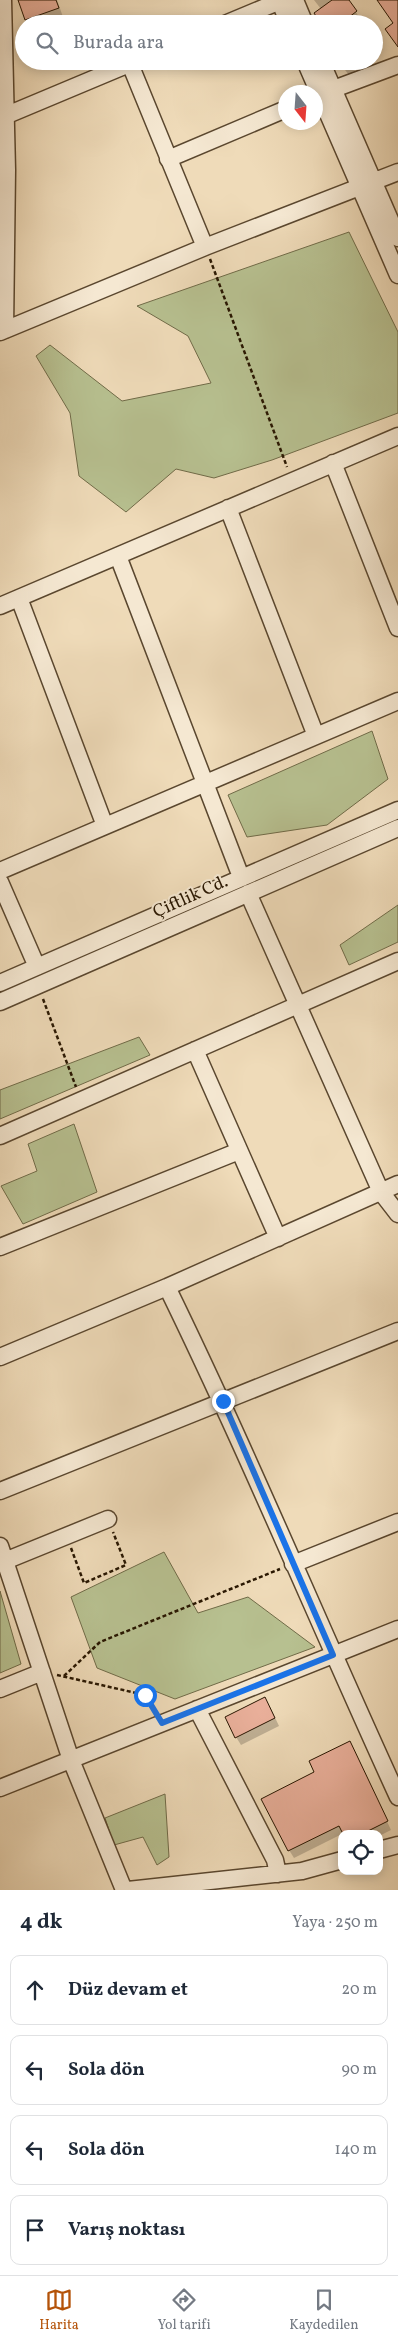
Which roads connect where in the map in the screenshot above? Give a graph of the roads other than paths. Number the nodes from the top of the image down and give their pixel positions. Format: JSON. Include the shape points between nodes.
{"nodes":[{"id":1,"x":3,"y":0,"type":"edge"},
{"id":2,"x":285,"y":0,"type":"edge"},
{"id":3,"x":248,"y":15,"type":"edge"},
{"id":4,"x":288,"y":15,"type":"edge"},
{"id":5,"x":298,"y":15,"type":"edge"},
{"id":6,"x":398,"y":65,"type":"edge"},
{"id":7,"x":116,"y":70,"type":"edge"},
{"id":8,"x":136,"y":70,"type":"edge"},
{"id":9,"x":310,"y":70,"type":"edge"},
{"id":10,"x":322,"y":70,"type":"edge"},
{"id":11,"x":318,"y":85,"type":"edge"},
{"id":12,"x":322,"y":85,"type":"edge"},
{"id":13,"x":323,"y":93,"type":"edge"},
{"id":14,"x":278,"y":112,"type":"edge"},
{"id":15,"x":3,"y":117,"type":"edge"},
{"id":16,"x":168,"y":159,"type":"junction"},
{"id":17,"x":398,"y":172,"type":"edge"},
{"id":18,"x":366,"y":185,"type":"junction"},
{"id":19,"x":4,"y":221,"type":"edge"},
{"id":20,"x":398,"y":238,"type":"edge"},
{"id":21,"x":205,"y":247,"type":"junction"},
{"id":22,"x":398,"y":275,"type":"edge"},
{"id":23,"x":2,"y":331,"type":"edge"},
{"id":24,"x":398,"y":436,"type":"edge"},
{"id":25,"x":333,"y":463,"type":"junction"},
{"id":26,"x":228,"y":508,"type":"junction"},
{"id":27,"x":118,"y":556,"type":"junction"},
{"id":28,"x":19,"y":598,"type":"junction"},
{"id":29,"x":0,"y":606,"type":"edge"},
{"id":30,"x":398,"y":628,"type":"edge"},
{"id":31,"x":398,"y":701,"type":"edge"},
{"id":32,"x":316,"y":736,"type":"junction"},
{"id":33,"x":204,"y":783,"type":"junction"},
{"id":34,"x":398,"y":810,"type":"edge"},
{"id":35,"x":105,"y":826,"type":"junction"},
{"id":36,"x":398,"y":828,"type":"edge"},
{"id":37,"x":0,"y":871,"type":"edge"},
{"id":38,"x":241,"y":878,"type":"junction"},
{"id":39,"x":0,"y":882,"type":"edge"},
{"id":40,"x":248,"y":893,"type":"junction"},
{"id":41,"x":398,"y":961,"type":"edge"},
{"id":42,"x":37,"y":967,"type":"junction"},
{"id":43,"x":0,"y":983,"type":"edge"},
{"id":44,"x":0,"y":1002,"type":"edge"},
{"id":45,"x":296,"y":1005,"type":"junction"},
{"id":46,"x":194,"y":1050,"type":"junction"},
{"id":47,"x":0,"y":1136,"type":"edge"},
{"id":48,"x":239,"y":1151,"type":"junction"},
{"id":49,"x":398,"y":1184,"type":"edge"},
{"id":50,"x":381,"y":1192,"type":"junction"},
{"id":51,"x":398,"y":1214,"type":"edge"},
{"id":52,"x":278,"y":1238,"type":"junction"},
{"id":53,"x":0,"y":1247,"type":"edge"},
{"id":54,"x":167,"y":1287,"type":"junction"},
{"id":55,"x":398,"y":1331,"type":"edge"},
{"id":56,"x":0,"y":1357,"type":"edge"},
{"id":57,"x":223,"y":1401,"type":"junction"},
{"id":58,"x":0,"y":1491,"type":"edge"},
{"id":59,"x":108,"y":1520,"type":"road end"},
{"id":60,"x":398,"y":1522,"type":"edge"},
{"id":61,"x":2,"y":1557,"type":"edge"},
{"id":62,"x":293,"y":1564,"type":"junction"},
{"id":63,"x":398,"y":1629,"type":"edge"},
{"id":64,"x":333,"y":1655,"type":"junction"},
{"id":65,"x":42,"y":1672,"type":"junction"},
{"id":66,"x":0,"y":1689,"type":"edge"},
{"id":67,"x":197,"y":1709,"type":"junction"},
{"id":68,"x":72,"y":1760,"type":"junction"},
{"id":69,"x":0,"y":1788,"type":"edge"},
{"id":70,"x":398,"y":1796,"type":"edge"},
{"id":71,"x":398,"y":1845,"type":"edge"},
{"id":72,"x":383,"y":1849,"type":"edge"},
{"id":73,"x":338,"y":1861,"type":"edge"},
{"id":74,"x":278,"y":1874,"type":"junction"},
{"id":75,"x":126,"y":1890,"type":"edge"}],
"edges":[{"from":1,"to":15,"type":"street"},
{"from":2,"to":3,"type":"street"},
{"from":2,"to":4,"type":"street"},
{"from":2,"to":5,"type":"street"},
{"from":6,"to":13,"type":"street"},
{"from":7,"to":15,"type":"street"},
{"from":8,"to":16,"type":"street"},
{"from":9,"to":11,"type":"street"},
{"from":10,"to":12,"type":"street"},
{"from":13,"to":18,"type":"street"},
{"from":14,"to":16,"type":"street"},
{"from":15,"to":19,"type":"street"},
{"from":16,"to":21,"type":"street"},
{"from":17,"to":18,"type":"street"},
{"from":18,"to":20,"type":"street"},
{"from":18,"to":21,"type":"street"},
{"from":18,"to":22,"type":"street"},
{"from":19,"to":23,"type":"street"},
{"from":21,"to":23,"type":"street"},
{"from":24,"to":25,"type":"street"},
{"from":25,"to":26,"type":"street"},
{"from":25,"to":30,"type":"street"},
{"from":26,"to":27,"type":"street"},
{"from":26,"to":32,"type":"street"},
{"from":27,"to":28,"type":"street"},
{"from":27,"to":33,"type":"street"},
{"from":28,"to":29,"type":"street"},
{"from":28,"to":35,"type":"street"},
{"from":31,"to":32,"type":"street"},
{"from":32,"to":33,"type":"street"},
{"from":33,"to":35,"type":"street"},
{"from":33,"to":38,"type":"street"},
{"from":34,"to":38,"type":"street","name":"Çiftlik Cd."},
{"from":35,"to":37,"type":"street"},
{"from":36,"to":40,"type":"street","name":"Çiftlik Cd."},
{"from":38,"to":42,"type":"street","name":"Çiftlik Cd."},
{"from":39,"to":42,"type":"street"},
{"from":40,"to":44,"type":"street","name":"Çiftlik Cd."},
{"from":40,"to":45,"type":"street"},
{"from":41,"to":45,"type":"street"},
{"from":42,"to":43,"type":"street","name":"Çiftlik Cd."},
{"from":45,"to":46,"type":"street"},
{"from":45,"to":50,"type":"street"},
{"from":46,"to":47,"type":"street"},
{"from":46,"to":48,"type":"street"},
{"from":48,"to":52,"type":"street"},
{"from":48,"to":53,"type":"street"},
{"from":49,"to":50,"type":"street"},
{"from":50,"to":51,"type":"street"},
{"from":50,"to":52,"type":"street"},
{"from":52,"to":54,"type":"street"},
{"from":54,"to":56,"type":"street"},
{"from":54,"to":57,"type":"street"},
{"from":55,"to":57,"type":"street"},
{"from":57,"to":58,"type":"street"},
{"from":57,"to":62,"type":"street"},
{"from":59,"to":61,"type":"street"},
{"from":60,"to":62,"type":"street"},
{"from":61,"to":65,"type":"street"},
{"from":62,"to":64,"type":"street"},
{"from":63,"to":64,"type":"street"},
{"from":64,"to":67,"type":"street"},
{"from":64,"to":70,"type":"street"},
{"from":65,"to":66,"type":"street"},
{"from":65,"to":68,"type":"street"},
{"from":67,"to":68,"type":"street"},
{"from":67,"to":74,"type":"street","via":[[275,1860]]},
{"from":68,"to":69,"type":"street"},
{"from":68,"to":75,"type":"street"},
{"from":71,"to":72,"type":"street"},
{"from":73,"to":74,"type":"street"},
{"from":74,"to":75,"type":"street"}]}
